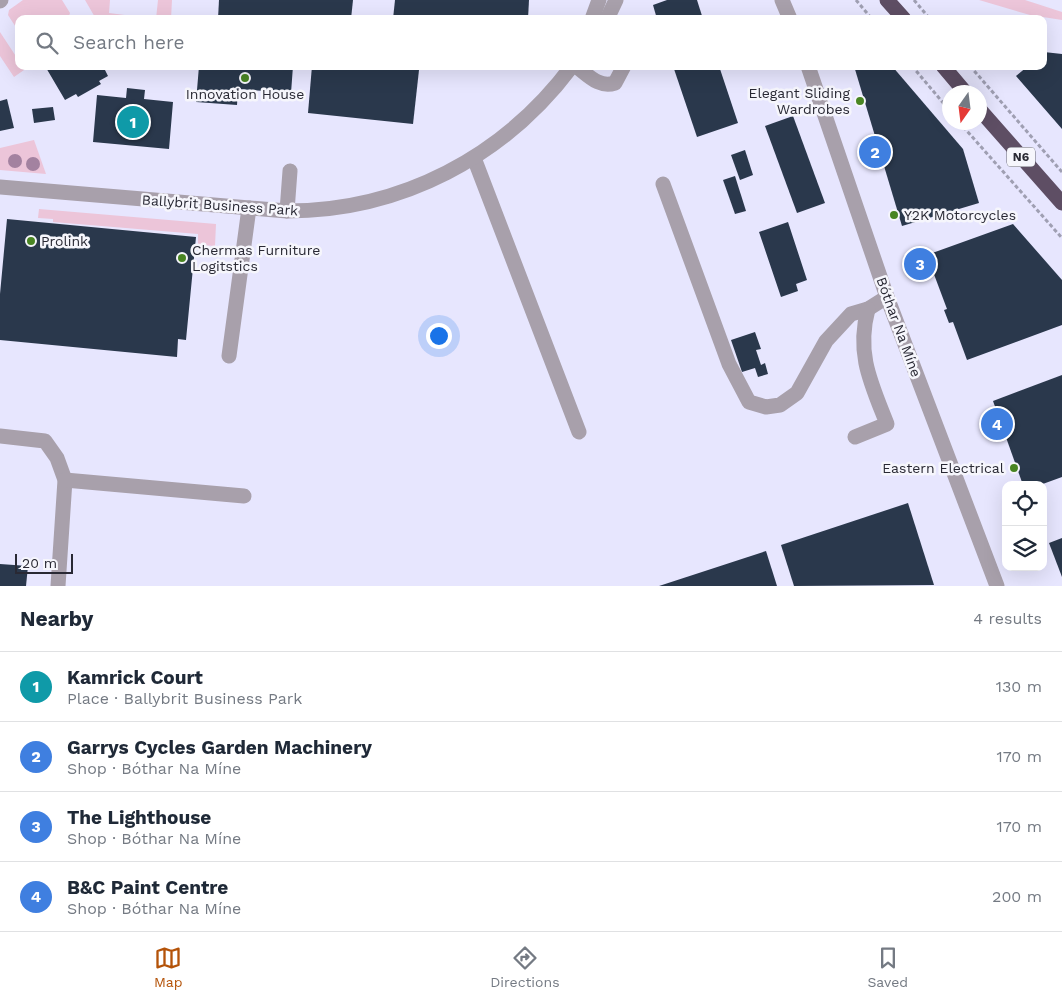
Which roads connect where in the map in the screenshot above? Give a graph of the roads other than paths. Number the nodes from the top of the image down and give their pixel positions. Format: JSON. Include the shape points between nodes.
{"nodes":[{"id":1,"x":599,"y":0,"type":"edge"},
{"id":2,"x":616,"y":0,"type":"edge"},
{"id":3,"x":782,"y":0,"type":"edge"},
{"id":4,"x":891,"y":2,"type":"edge"},
{"id":5,"x":593,"y":15,"type":"edge"},
{"id":6,"x":609,"y":15,"type":"edge"},
{"id":7,"x":788,"y":15,"type":"edge"},
{"id":8,"x":901,"y":15,"type":"edge"},
{"id":9,"x":569,"y":70,"type":"edge"},
{"id":10,"x":581,"y":70,"type":"edge"},
{"id":11,"x":622,"y":70,"type":"edge"},
{"id":12,"x":809,"y":70,"type":"edge"},
{"id":13,"x":946,"y":70,"type":"edge"},
{"id":14,"x":959,"y":85,"type":"edge"},
{"id":15,"x":987,"y":118,"type":"edge"},
{"id":16,"x":474,"y":158,"type":"junction"},
{"id":17,"x":290,"y":171,"type":"dead end"},
{"id":18,"x":663,"y":184,"type":"dead end"},
{"id":19,"x":0,"y":187,"type":"edge"},
{"id":20,"x":1062,"y":203,"type":"edge"},
{"id":21,"x":249,"y":208,"type":"junction"},
{"id":22,"x":287,"y":211,"type":"junction"},
{"id":23,"x":887,"y":297,"type":"junction"},
{"id":24,"x":868,"y":309,"type":"junction"},
{"id":25,"x":228,"y":356,"type":"dead end"},
{"id":26,"x":579,"y":432,"type":"dead end"},
{"id":27,"x":0,"y":436,"type":"edge"},
{"id":28,"x":855,"y":437,"type":"dead end"},
{"id":29,"x":65,"y":480,"type":"junction"},
{"id":30,"x":244,"y":496,"type":"dead end"},
{"id":31,"x":58,"y":586,"type":"edge"},
{"id":32,"x":997,"y":586,"type":"edge"}],
"edges":[{"from":1,"to":5,"type":"street"},
{"from":2,"to":6,"type":"street"},
{"from":3,"to":7,"type":"street"},
{"from":4,"to":8,"type":"highway"},
{"from":9,"to":16,"type":"street","name":"Ballybrit Business Park","via":[[525,120]]},
{"from":10,"to":11,"type":"street","via":[[606,86],[615,83]]},
{"from":12,"to":23,"type":"street","name":"Bóthar Na Míne"},
{"from":13,"to":14,"type":"highway"},
{"from":15,"to":20,"type":"highway","number":"N6"},
{"from":16,"to":22,"type":"street","name":"Ballybrit Business Park","via":[[432,181],[382,200],[343,208]]},
{"from":16,"to":26,"type":"street"},
{"from":17,"to":22,"type":"street"},
{"from":18,"to":24,"type":"street","via":[[729,364],[749,402],[766,407],[780,405],[797,392],[826,341],[850,314]]},
{"from":19,"to":21,"type":"street","name":"Ballybrit Business Park"},
{"from":21,"to":22,"type":"street","name":"Ballybrit Business Park"},
{"from":21,"to":25,"type":"street"},
{"from":23,"to":24,"type":"street"},
{"from":23,"to":32,"type":"street","name":"Bóthar Na Míne"},
{"from":24,"to":28,"type":"street","via":[[864,364],[887,424]]},
{"from":27,"to":29,"type":"street","via":[[45,440]]},
{"from":29,"to":30,"type":"street"},
{"from":29,"to":31,"type":"street"}]}
